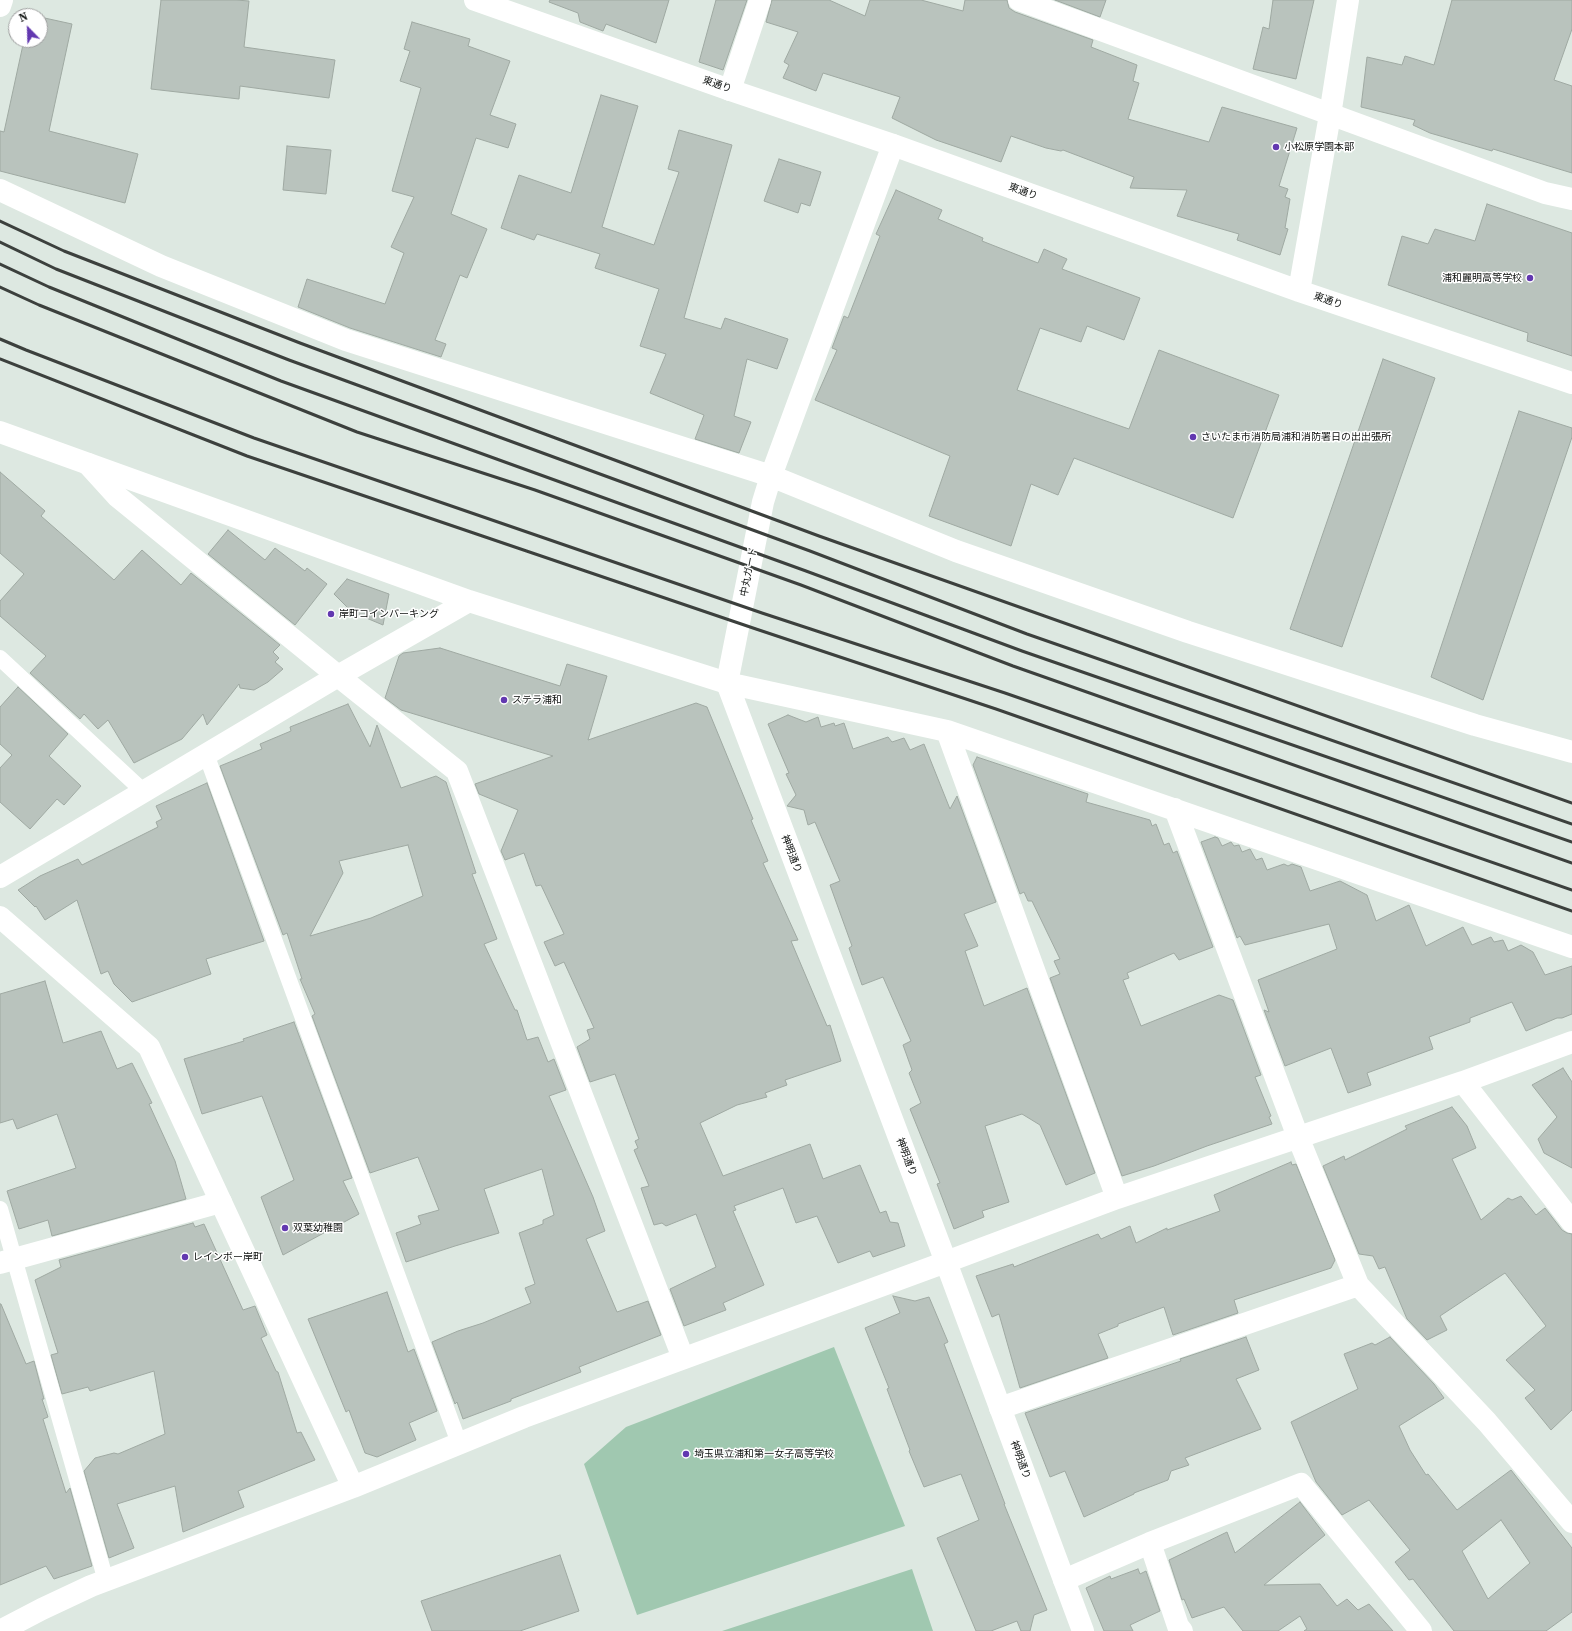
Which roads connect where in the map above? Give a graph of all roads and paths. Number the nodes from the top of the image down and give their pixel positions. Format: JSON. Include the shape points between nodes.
{"nodes":[{"id":1,"x":2,"y":0,"type":"edge"},
{"id":2,"x":475,"y":0,"type":"edge"},
{"id":3,"x":760,"y":0,"type":"edge"},
{"id":4,"x":1020,"y":0,"type":"edge"},
{"id":5,"x":1348,"y":0,"type":"edge"},
{"id":6,"x":0,"y":6,"type":"edge"},
{"id":7,"x":730,"y":90,"type":"junction"},
{"id":8,"x":1330,"y":115,"type":"junction"},
{"id":9,"x":893,"y":145,"type":"junction"},
{"id":10,"x":0,"y":190,"type":"edge"},
{"id":11,"x":1572,"y":199,"type":"edge"},
{"id":12,"x":1299,"y":291,"type":"junction"},
{"id":13,"x":1572,"y":383,"type":"edge"},
{"id":14,"x":0,"y":432,"type":"edge"},
{"id":15,"x":88,"y":464,"type":"junction"},
{"id":16,"x":771,"y":476,"type":"junction"},
{"id":17,"x":469,"y":601,"type":"junction"},
{"id":18,"x":0,"y":658,"type":"edge"},
{"id":19,"x":338,"y":676,"type":"junction"},
{"id":20,"x":727,"y":683,"type":"junction"},
{"id":21,"x":947,"y":731,"type":"junction"},
{"id":22,"x":1572,"y":752,"type":"edge"},
{"id":23,"x":206,"y":754,"type":"junction"},
{"id":24,"x":143,"y":791,"type":"junction"},
{"id":25,"x":1175,"y":809,"type":"junction"},
{"id":26,"x":0,"y":877,"type":"edge"},
{"id":27,"x":0,"y":917,"type":"edge"},
{"id":28,"x":1572,"y":947,"type":"edge"},
{"id":29,"x":1572,"y":1042,"type":"edge"},
{"id":30,"x":1463,"y":1082,"type":"junction"},
{"id":31,"x":1298,"y":1138,"type":"junction"},
{"id":32,"x":1116,"y":1198,"type":"junction"},
{"id":33,"x":221,"y":1202,"type":"junction"},
{"id":34,"x":0,"y":1209,"type":"edge"},
{"id":35,"x":1572,"y":1222,"type":"edge"},
{"id":36,"x":7,"y":1261,"type":"edge"},
{"id":37,"x":946,"y":1262,"type":"junction"},
{"id":38,"x":1358,"y":1284,"type":"junction"},
{"id":39,"x":683,"y":1358,"type":"junction"},
{"id":40,"x":1000,"y":1408,"type":"junction"},
{"id":41,"x":459,"y":1443,"type":"junction"},
{"id":42,"x":353,"y":1487,"type":"junction"},
{"id":43,"x":1572,"y":1522,"type":"edge"},
{"id":44,"x":1150,"y":1544,"type":"junction"},
{"id":45,"x":1064,"y":1580,"type":"junction"},
{"id":46,"x":106,"y":1581,"type":"junction"},
{"id":47,"x":0,"y":1631,"type":"edge"},
{"id":48,"x":1083,"y":1631,"type":"edge"},
{"id":49,"x":1182,"y":1631,"type":"edge"},
{"id":50,"x":1421,"y":1631,"type":"edge"}],
"edges":[{"from":1,"to":6,"type":"street"},
{"from":2,"to":7,"type":"street","name":"東通り"},
{"from":3,"to":7,"type":"street"},
{"from":4,"to":8,"type":"street"},
{"from":5,"to":8,"type":"street"},
{"from":7,"to":9,"type":"street","name":"東通り"},
{"from":8,"to":11,"type":"street","via":[[1545,193]]},
{"from":8,"to":12,"type":"street"},
{"from":9,"to":12,"type":"street","name":"東通り"},
{"from":9,"to":16,"type":"street","name":"中丸ガード"},
{"from":10,"to":16,"type":"street","via":[[161,266],[346,340]]},
{"from":12,"to":13,"type":"street","name":"東通り"},
{"from":14,"to":15,"type":"street"},
{"from":15,"to":17,"type":"street"},
{"from":15,"to":19,"type":"street","via":[[118,497]]},
{"from":16,"to":20,"type":"street","name":"中丸ガード","via":[[763,502]]},
{"from":16,"to":22,"type":"street","via":[[956,551],[1188,632],[1475,725]]},
{"from":17,"to":19,"type":"street"},
{"from":17,"to":20,"type":"street"},
{"from":18,"to":24,"type":"lane"},
{"from":19,"to":23,"type":"street"},
{"from":19,"to":39,"type":"street","via":[[457,771]]},
{"from":20,"to":21,"type":"street"},
{"from":20,"to":37,"type":"street","name":"神明通り"},
{"from":21,"to":25,"type":"street"},
{"from":21,"to":32,"type":"street"},
{"from":23,"to":24,"type":"street"},
{"from":23,"to":41,"type":"lane"},
{"from":24,"to":26,"type":"street"},
{"from":25,"to":28,"type":"street"},
{"from":25,"to":31,"type":"street"},
{"from":27,"to":33,"type":"street","via":[[148,1047]]},
{"from":29,"to":30,"type":"street"},
{"from":30,"to":31,"type":"street"},
{"from":30,"to":35,"type":"street"},
{"from":31,"to":32,"type":"street"},
{"from":31,"to":38,"type":"street"},
{"from":32,"to":37,"type":"street"},
{"from":33,"to":36,"type":"street"},
{"from":33,"to":42,"type":"street"},
{"from":34,"to":36,"type":"lane"},
{"from":36,"to":46,"type":"lane"},
{"from":37,"to":39,"type":"street"},
{"from":37,"to":40,"type":"street","name":"神明通り"},
{"from":38,"to":40,"type":"street"},
{"from":38,"to":43,"type":"street","via":[[1487,1422]]},
{"from":39,"to":41,"type":"street"},
{"from":40,"to":45,"type":"street","name":"神明通り"},
{"from":41,"to":42,"type":"street"},
{"from":42,"to":46,"type":"street"},
{"from":44,"to":45,"type":"street"},
{"from":44,"to":49,"type":"street","via":[[1178,1626]]},
{"from":44,"to":50,"type":"street","via":[[1301,1484]]},
{"from":45,"to":48,"type":"street","name":"神明通り"},
{"from":46,"to":47,"type":"street"}]}
